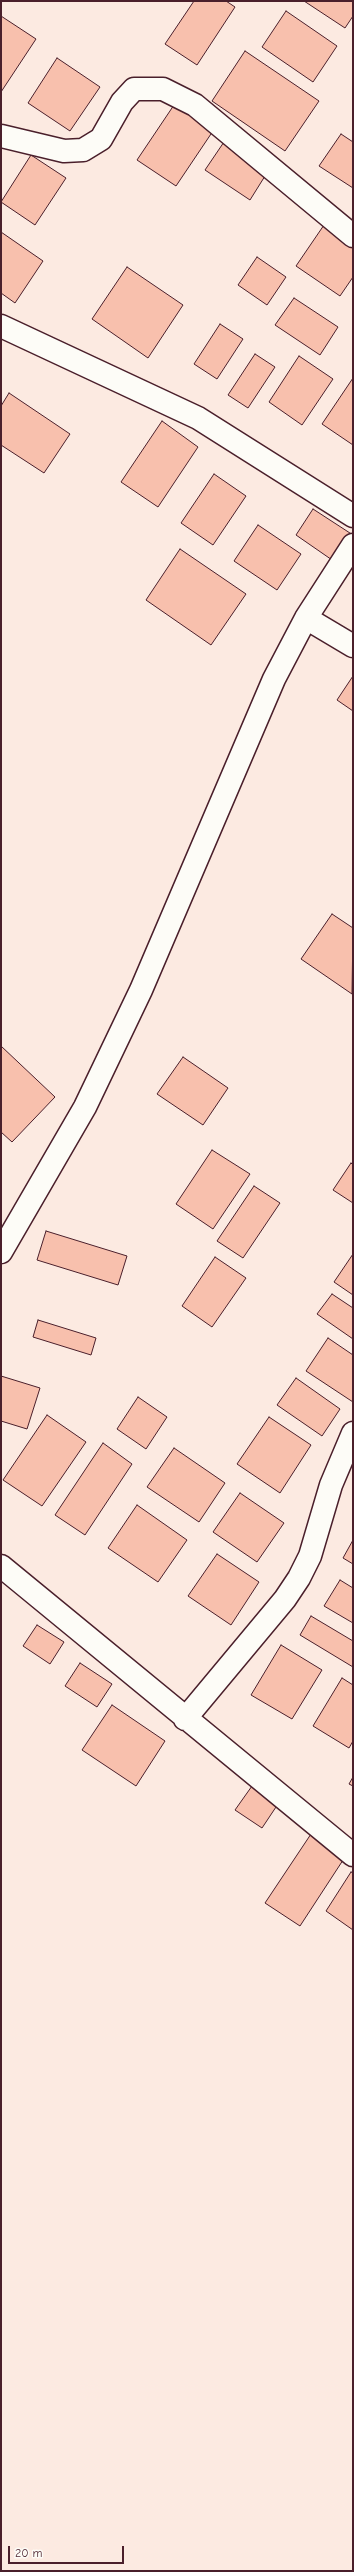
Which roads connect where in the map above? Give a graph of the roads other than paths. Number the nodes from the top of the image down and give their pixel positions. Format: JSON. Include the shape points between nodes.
{"nodes":[{"id":1,"x":1,"y":136,"type":"edge"},
{"id":2,"x":353,"y":236,"type":"edge"},
{"id":3,"x":1,"y":326,"type":"edge"},
{"id":4,"x":353,"y":516,"type":"edge"},
{"id":5,"x":353,"y":545,"type":"edge"},
{"id":6,"x":306,"y":618,"type":"junction"},
{"id":7,"x":353,"y":646,"type":"edge"},
{"id":8,"x":1,"y":1252,"type":"edge"},
{"id":9,"x":353,"y":1433,"type":"edge"},
{"id":10,"x":1,"y":1566,"type":"edge"},
{"id":11,"x":185,"y":1719,"type":"junction"},
{"id":12,"x":353,"y":1855,"type":"edge"}],
"edges":[{"from":1,"to":2,"type":"street","via":[[64,151],[83,150],[101,139],[122,102],[134,89],[163,89],[195,105]]},
{"from":3,"to":4,"type":"street","via":[[198,418]]},
{"from":5,"to":6,"type":"street"},
{"from":6,"to":7,"type":"street"},
{"from":6,"to":8,"type":"street","via":[[252,727],[141,990],[85,1107]]},
{"from":9,"to":11,"type":"street","via":[[331,1485],[310,1556],[299,1578],[280,1605]]},
{"from":10,"to":11,"type":"street"},
{"from":11,"to":12,"type":"street"}]}
